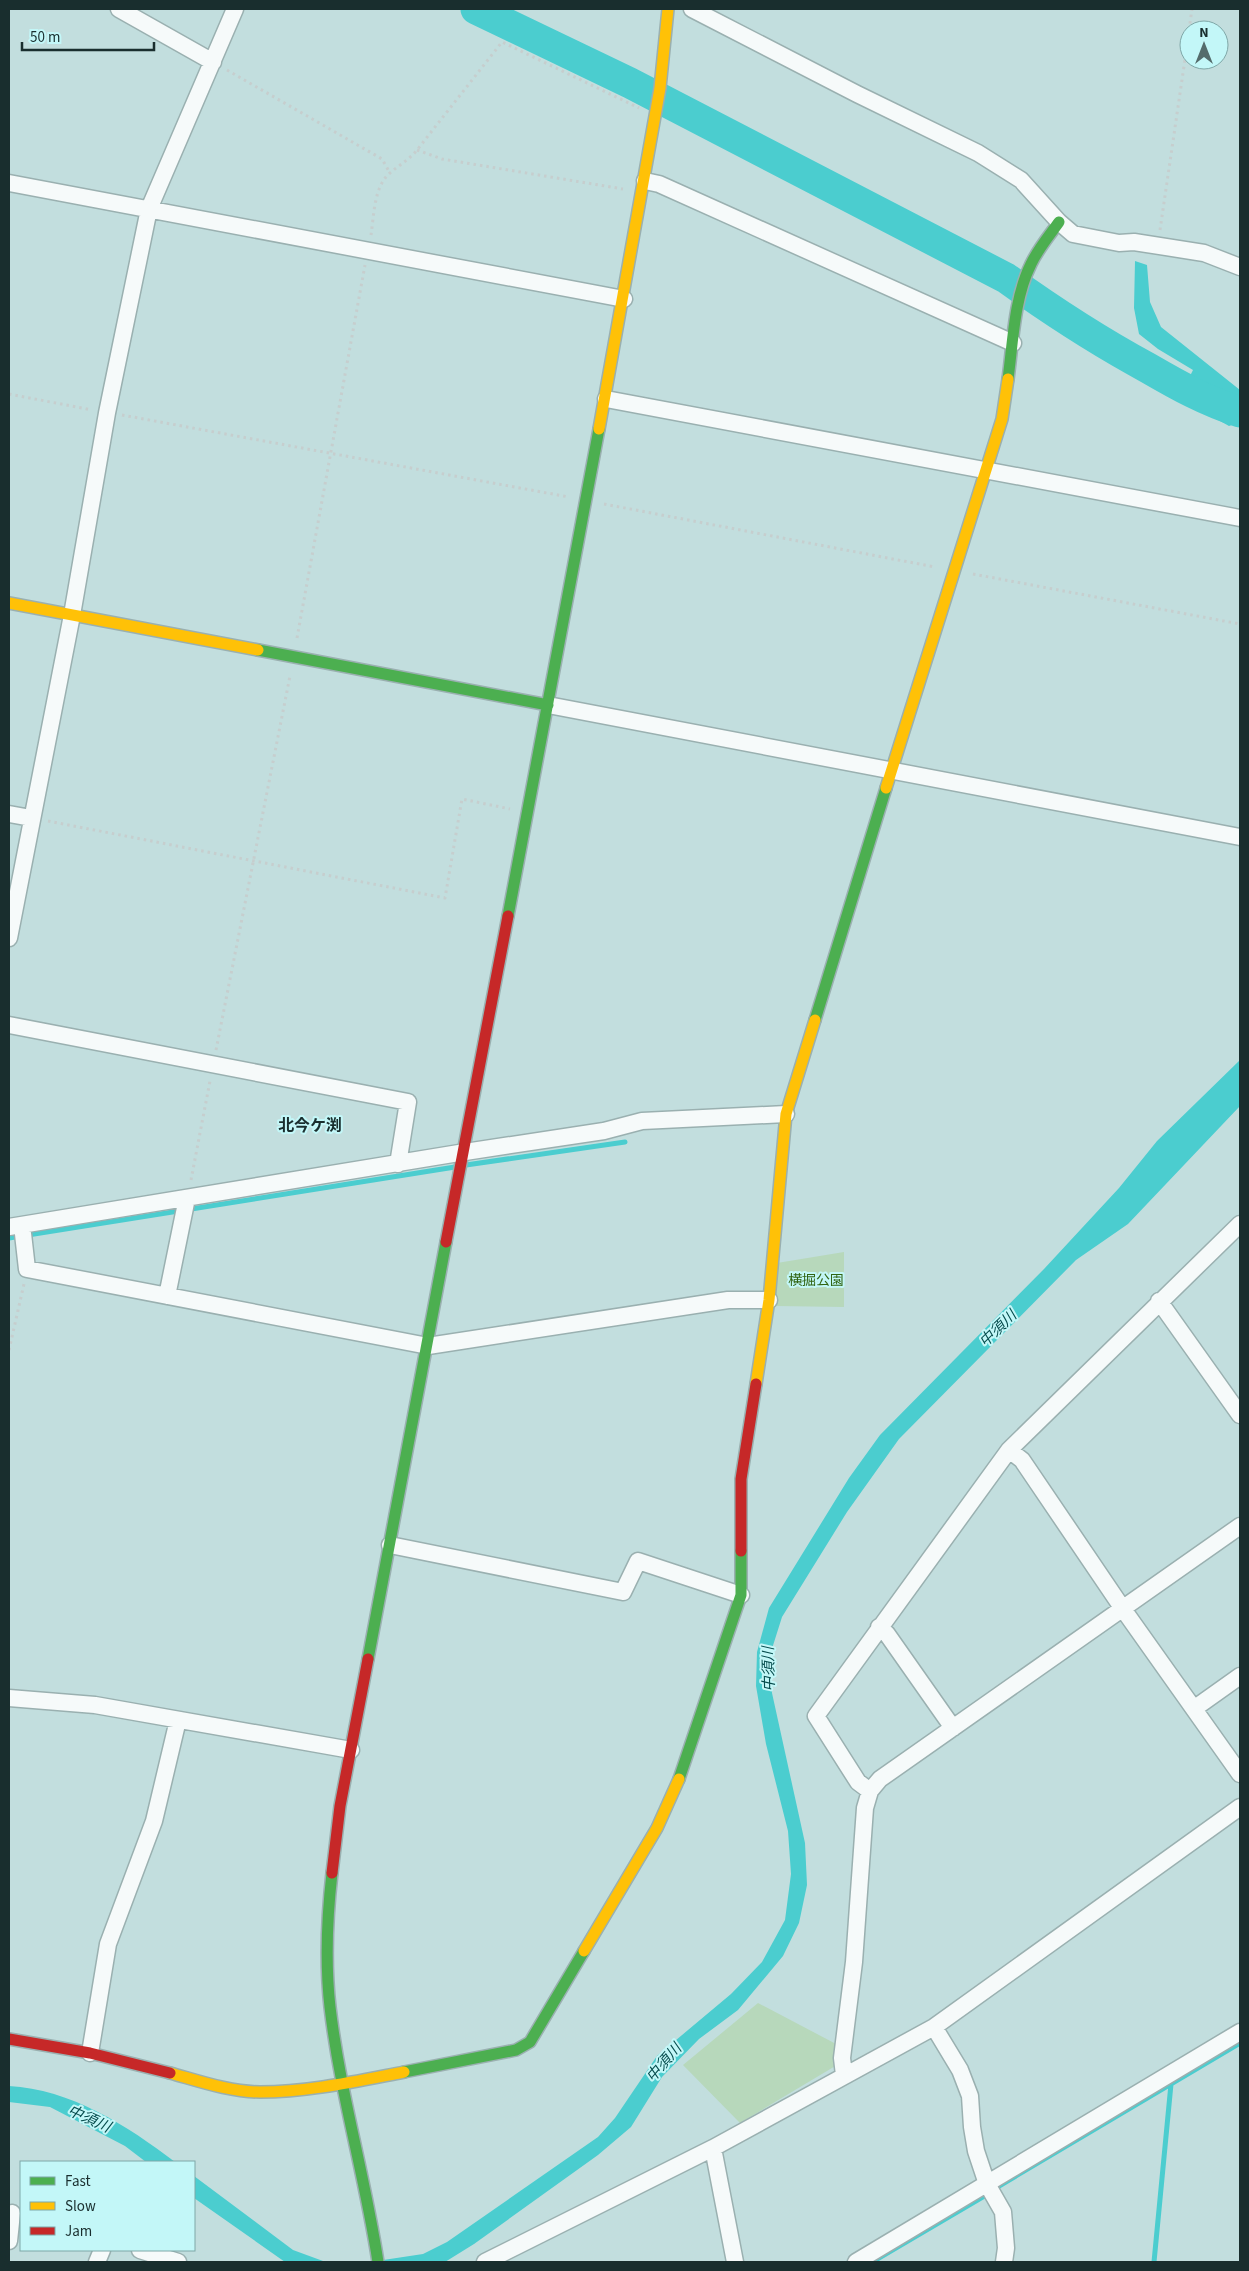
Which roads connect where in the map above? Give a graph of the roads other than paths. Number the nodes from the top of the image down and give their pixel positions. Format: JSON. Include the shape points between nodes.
{"nodes":[{"id":1,"x":119,"y":9,"type":"edge"},
{"id":2,"x":235,"y":9,"type":"edge"},
{"id":3,"x":668,"y":9,"type":"edge"},
{"id":4,"x":692,"y":9,"type":"edge"},
{"id":5,"x":213,"y":62,"type":"junction"},
{"id":6,"x":9,"y":183,"type":"edge"},
{"id":7,"x":644,"y":187,"type":"junction"},
{"id":8,"x":149,"y":209,"type":"junction"},
{"id":9,"x":1059,"y":222,"type":"junction"},
{"id":10,"x":1240,"y":267,"type":"edge"},
{"id":11,"x":624,"y":299,"type":"junction"},
{"id":12,"x":1013,"y":343,"type":"junction"},
{"id":13,"x":606,"y":398,"type":"junction"},
{"id":14,"x":986,"y":471,"type":"junction"},
{"id":15,"x":1240,"y":518,"type":"edge"},
{"id":16,"x":9,"y":603,"type":"edge"},
{"id":17,"x":72,"y":615,"type":"junction"},
{"id":18,"x":548,"y":705,"type":"junction"},
{"id":19,"x":891,"y":770,"type":"junction"},
{"id":20,"x":9,"y":814,"type":"edge"},
{"id":21,"x":32,"y":818,"type":"junction"},
{"id":22,"x":1240,"y":837,"type":"edge"},
{"id":23,"x":9,"y":938,"type":"edge"},
{"id":24,"x":9,"y":1024,"type":"edge"},
{"id":25,"x":786,"y":1114,"type":"junction"},
{"id":26,"x":465,"y":1152,"type":"junction"},
{"id":27,"x":398,"y":1164,"type":"junction"},
{"id":28,"x":187,"y":1198,"type":"junction"},
{"id":29,"x":1240,"y":1224,"type":"edge"},
{"id":30,"x":16,"y":1226,"type":"edge"},
{"id":31,"x":167,"y":1296,"type":"junction"},
{"id":32,"x":769,"y":1300,"type":"junction"},
{"id":33,"x":1159,"y":1301,"type":"junction"},
{"id":34,"x":428,"y":1346,"type":"junction"},
{"id":35,"x":1240,"y":1415,"type":"edge"},
{"id":36,"x":1009,"y":1450,"type":"junction"},
{"id":37,"x":1240,"y":1526,"type":"edge"},
{"id":38,"x":390,"y":1545,"type":"junction"},
{"id":39,"x":741,"y":1595,"type":"junction"},
{"id":40,"x":1123,"y":1609,"type":"junction"},
{"id":41,"x":879,"y":1627,"type":"junction"},
{"id":42,"x":1240,"y":1676,"type":"edge"},
{"id":43,"x":9,"y":1698,"type":"edge"},
{"id":44,"x":1195,"y":1708,"type":"junction"},
{"id":45,"x":178,"y":1720,"type":"junction"},
{"id":46,"x":953,"y":1728,"type":"junction"},
{"id":47,"x":351,"y":1750,"type":"junction"},
{"id":48,"x":1240,"y":1774,"type":"edge"},
{"id":49,"x":870,"y":1791,"type":"junction"},
{"id":50,"x":1240,"y":1807,"type":"edge"},
{"id":51,"x":934,"y":2027,"type":"junction"},
{"id":52,"x":1240,"y":2032,"type":"edge"},
{"id":53,"x":9,"y":2039,"type":"edge"},
{"id":54,"x":90,"y":2053,"type":"junction"},
{"id":55,"x":844,"y":2075,"type":"junction"},
{"id":56,"x":343,"y":2084,"type":"junction"},
{"id":57,"x":713,"y":2148,"type":"junction"},
{"id":58,"x":987,"y":2184,"type":"junction"},
{"id":59,"x":14,"y":2213,"type":"edge"},
{"id":60,"x":9,"y":2241,"type":"edge"},
{"id":61,"x":143,"y":2251,"type":"edge"},
{"id":62,"x":378,"y":2261,"type":"edge"},
{"id":63,"x":178,"y":2262,"type":"edge"},
{"id":64,"x":485,"y":2262,"type":"edge"},
{"id":65,"x":735,"y":2262,"type":"edge"},
{"id":66,"x":856,"y":2262,"type":"edge"},
{"id":67,"x":1004,"y":2262,"type":"edge"}],
"edges":[{"from":1,"to":5,"type":"street"},
{"from":2,"to":5,"type":"street"},
{"from":3,"to":7,"type":"street","via":[[660,88]]},
{"from":4,"to":9,"type":"street","via":[[898,116],[978,152],[1021,180]]},
{"from":5,"to":8,"type":"street"},
{"from":6,"to":8,"type":"street"},
{"from":7,"to":11,"type":"street"},
{"from":7,"to":12,"type":"street","via":[[659,184]]},
{"from":8,"to":11,"type":"street"},
{"from":8,"to":17,"type":"street","via":[[107,413]]},
{"from":9,"to":10,"type":"street","via":[[1073,234],[1204,254]]},
{"from":9,"to":12,"type":"street","via":[[1029,270]]},
{"from":11,"to":13,"type":"street"},
{"from":12,"to":14,"type":"street","via":[[1009,386]]},
{"from":13,"to":14,"type":"street"},
{"from":13,"to":18,"type":"street"},
{"from":14,"to":15,"type":"street"},
{"from":14,"to":19,"type":"street"},
{"from":16,"to":17,"type":"street"},
{"from":17,"to":18,"type":"street"},
{"from":17,"to":21,"type":"street"},
{"from":18,"to":19,"type":"street"},
{"from":18,"to":26,"type":"street"},
{"from":19,"to":22,"type":"street"},
{"from":19,"to":25,"type":"street"},
{"from":20,"to":21,"type":"street"},
{"from":21,"to":23,"type":"street"},
{"from":24,"to":27,"type":"street","via":[[408,1102]]},
{"from":25,"to":26,"type":"street","via":[[642,1121],[604,1131]]},
{"from":25,"to":32,"type":"street"},
{"from":26,"to":27,"type":"street"},
{"from":26,"to":34,"type":"street"},
{"from":27,"to":28,"type":"street"},
{"from":28,"to":30,"type":"street"},
{"from":28,"to":31,"type":"street"},
{"from":29,"to":33,"type":"street"},
{"from":30,"to":31,"type":"street","via":[[27,1269]]},
{"from":31,"to":34,"type":"street"},
{"from":32,"to":34,"type":"street","via":[[728,1300]]},
{"from":32,"to":39,"type":"street","via":[[740,1479]]},
{"from":33,"to":35,"type":"street"},
{"from":33,"to":36,"type":"street"},
{"from":34,"to":38,"type":"street"},
{"from":36,"to":40,"type":"street","via":[[1022,1460]]},
{"from":36,"to":41,"type":"street"},
{"from":37,"to":40,"type":"street"},
{"from":38,"to":39,"type":"street","via":[[623,1592],[638,1561]]},
{"from":38,"to":47,"type":"street"},
{"from":39,"to":56,"type":"street","via":[[675,1790],[530,2042],[516,2050]]},
{"from":40,"to":44,"type":"street"},
{"from":40,"to":46,"type":"street"},
{"from":41,"to":46,"type":"street"},
{"from":41,"to":49,"type":"street","via":[[816,1716],[858,1782]]},
{"from":42,"to":44,"type":"street"},
{"from":43,"to":45,"type":"street","via":[[95,1705]]},
{"from":44,"to":48,"type":"street"},
{"from":45,"to":47,"type":"street"},
{"from":45,"to":54,"type":"street","via":[[154,1821],[108,1944]]},
{"from":46,"to":49,"type":"street","via":[[880,1780]]},
{"from":47,"to":56,"type":"street","via":[[332,1862],[327,1939],[330,2006]]},
{"from":49,"to":55,"type":"street","via":[[865,1808],[854,1962],[842,2058]]},
{"from":50,"to":51,"type":"street"},
{"from":51,"to":55,"type":"street"},
{"from":51,"to":58,"type":"street","via":[[960,2070],[970,2096],[976,2151]]},
{"from":52,"to":58,"type":"street"},
{"from":53,"to":54,"type":"street"},
{"from":54,"to":56,"type":"street","via":[[219,2086],[259,2092]]},
{"from":55,"to":57,"type":"street"},
{"from":56,"to":62,"type":"street"},
{"from":57,"to":64,"type":"street"},
{"from":57,"to":65,"type":"street"},
{"from":58,"to":66,"type":"street"},
{"from":58,"to":67,"type":"street","via":[[1003,2212]]},
{"from":59,"to":60,"type":"street"},
{"from":61,"to":63,"type":"street"}]}
